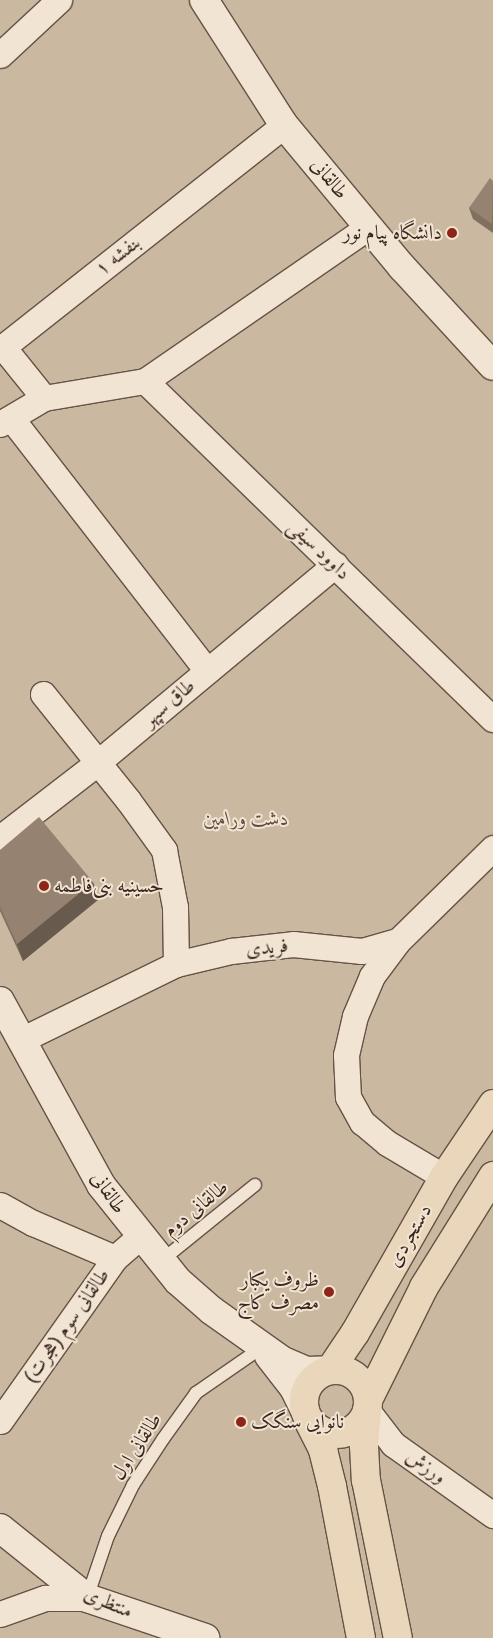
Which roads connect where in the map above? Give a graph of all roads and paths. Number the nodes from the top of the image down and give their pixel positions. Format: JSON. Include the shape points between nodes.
{"nodes":[{"id":1,"x":60,"y":0,"type":"edge"},
{"id":2,"x":204,"y":0,"type":"edge"},
{"id":3,"x":0,"y":55,"type":"edge"},
{"id":4,"x":284,"y":125,"type":"junction"},
{"id":5,"x":368,"y":227,"type":"junction"},
{"id":6,"x":493,"y":366,"type":"edge"},
{"id":7,"x":145,"y":381,"type":"junction"},
{"id":8,"x":44,"y":398,"type":"junction"},
{"id":9,"x":6,"y":421,"type":"edge"},
{"id":10,"x":335,"y":565,"type":"junction"},
{"id":11,"x":207,"y":671,"type":"junction"},
{"id":12,"x":43,"y":694,"type":"dead end"},
{"id":13,"x":493,"y":718,"type":"edge"},
{"id":14,"x":97,"y":763,"type":"junction"},
{"id":15,"x":0,"y":838,"type":"edge"},
{"id":16,"x":493,"y":848,"type":"edge"},
{"id":17,"x":398,"y":941,"type":"junction"},
{"id":18,"x":176,"y":964,"type":"junction"},
{"id":19,"x":0,"y":1001,"type":"edge"},
{"id":20,"x":20,"y":1040,"type":"junction"},
{"id":21,"x":493,"y":1104,"type":"edge"},
{"id":22,"x":493,"y":1176,"type":"edge"},
{"id":23,"x":444,"y":1177,"type":"junction"},
{"id":24,"x":255,"y":1185,"type":"dead end"},
{"id":25,"x":484,"y":1203,"type":"edge"},
{"id":26,"x":0,"y":1205,"type":"edge"},
{"id":27,"x":139,"y":1237,"type":"junction"},
{"id":28,"x":115,"y":1258,"type":"junction"},
{"id":29,"x":161,"y":1262,"type":"junction"},
{"id":30,"x":261,"y":1348,"type":"junction"},
{"id":31,"x":330,"y":1370,"type":"junction"},
{"id":32,"x":367,"y":1405,"type":"junction"},
{"id":33,"x":307,"y":1416,"type":"junction"},
{"id":34,"x":0,"y":1421,"type":"edge"},
{"id":35,"x":493,"y":1515,"type":"edge"},
{"id":36,"x":0,"y":1528,"type":"edge"},
{"id":37,"x":87,"y":1598,"type":"junction"},
{"id":38,"x":0,"y":1614,"type":"edge"},
{"id":39,"x":204,"y":1638,"type":"edge"},
{"id":40,"x":361,"y":1638,"type":"edge"},
{"id":41,"x":398,"y":1638,"type":"edge"}],
"edges":[{"from":1,"to":3,"type":"street"},
{"from":2,"to":4,"type":"street","name":"طالقانی"},
{"from":4,"to":5,"type":"street","name":"طالقانی"},
{"from":4,"to":8,"type":"street","name":"بنفشه ۱","via":[[3,347]]},
{"from":5,"to":6,"type":"street","name":"طالقانی"},
{"from":5,"to":7,"type":"street"},
{"from":7,"to":8,"type":"street"},
{"from":7,"to":10,"type":"street","name":"داوود سیفی"},
{"from":8,"to":9,"type":"street"},
{"from":9,"to":11,"type":"street"},
{"from":10,"to":11,"type":"street","name":"طاق سپهر"},
{"from":10,"to":13,"type":"street","name":"داوود سیفی"},
{"from":11,"to":14,"type":"street","name":"طاق سپهر"},
{"from":12,"to":14,"type":"street"},
{"from":14,"to":15,"type":"street","name":"طاق سپهر"},
{"from":14,"to":18,"type":"street","via":[[164,850],[175,907]]},
{"from":16,"to":17,"type":"street","name":"فریدی"},
{"from":17,"to":18,"type":"street","name":"فریدی","via":[[362,951],[293,944],[231,951]]},
{"from":17,"to":23,"type":"street","via":[[372,976],[355,1016],[346,1055],[348,1097],[362,1122]]},
{"from":18,"to":20,"type":"street","name":"فریدی"},
{"from":19,"to":20,"type":"street","name":"طالقانی"},
{"from":20,"to":27,"type":"street","name":"طالقانی","via":[[101,1185]]},
{"from":21,"to":23,"type":"main road","name":"دستجردی"},
{"from":22,"to":25,"type":"main road","name":"دستجردی"},
{"from":23,"to":31,"type":"main road","name":"دستجردی","via":[[355,1333]]},
{"from":24,"to":29,"type":"lane","name":"طالقانی دوم"},
{"from":25,"to":32,"type":"main road","name":"دستجردی","via":[[424,1287]]},
{"from":26,"to":28,"type":"street","via":[[32,1223]]},
{"from":27,"to":28,"type":"street","name":"طالقانی سوم (هجرت)"},
{"from":27,"to":29,"type":"street","name":"طالقانی"},
{"from":28,"to":34,"type":"street","name":"طالقانی سوم (هجرت)"},
{"from":29,"to":30,"type":"street","name":"طالقانی","via":[[211,1310]]},
{"from":30,"to":31,"type":"street","name":"طالقانی","via":[[307,1370]]},
{"from":30,"to":33,"type":"street","name":"طالقانی","via":[[285,1374]]},
{"from":30,"to":37,"type":"lane","name":"طالقانی اول","via":[[196,1393],[163,1439],[133,1485],[108,1536]]},
{"from":31,"to":32,"type":"main road","via":[[355,1376],[366,1391]]},
{"from":31,"to":33,"type":"main road","via":[[311,1381],[304,1401]]},
{"from":32,"to":33,"type":"main road","via":[[355,1428],[336,1434],[326,1433]]},
{"from":32,"to":35,"type":"street","name":"ورزش","via":[[393,1444]]},
{"from":32,"to":41,"type":"main road","name":"دستجردی","via":[[366,1480]]},
{"from":33,"to":40,"type":"main road","via":[[322,1450],[332,1486]]},
{"from":36,"to":37,"type":"street","name":"منتظری"},
{"from":37,"to":38,"type":"street","via":[[45,1598]]},
{"from":37,"to":39,"type":"street","name":"منتظری"}]}
